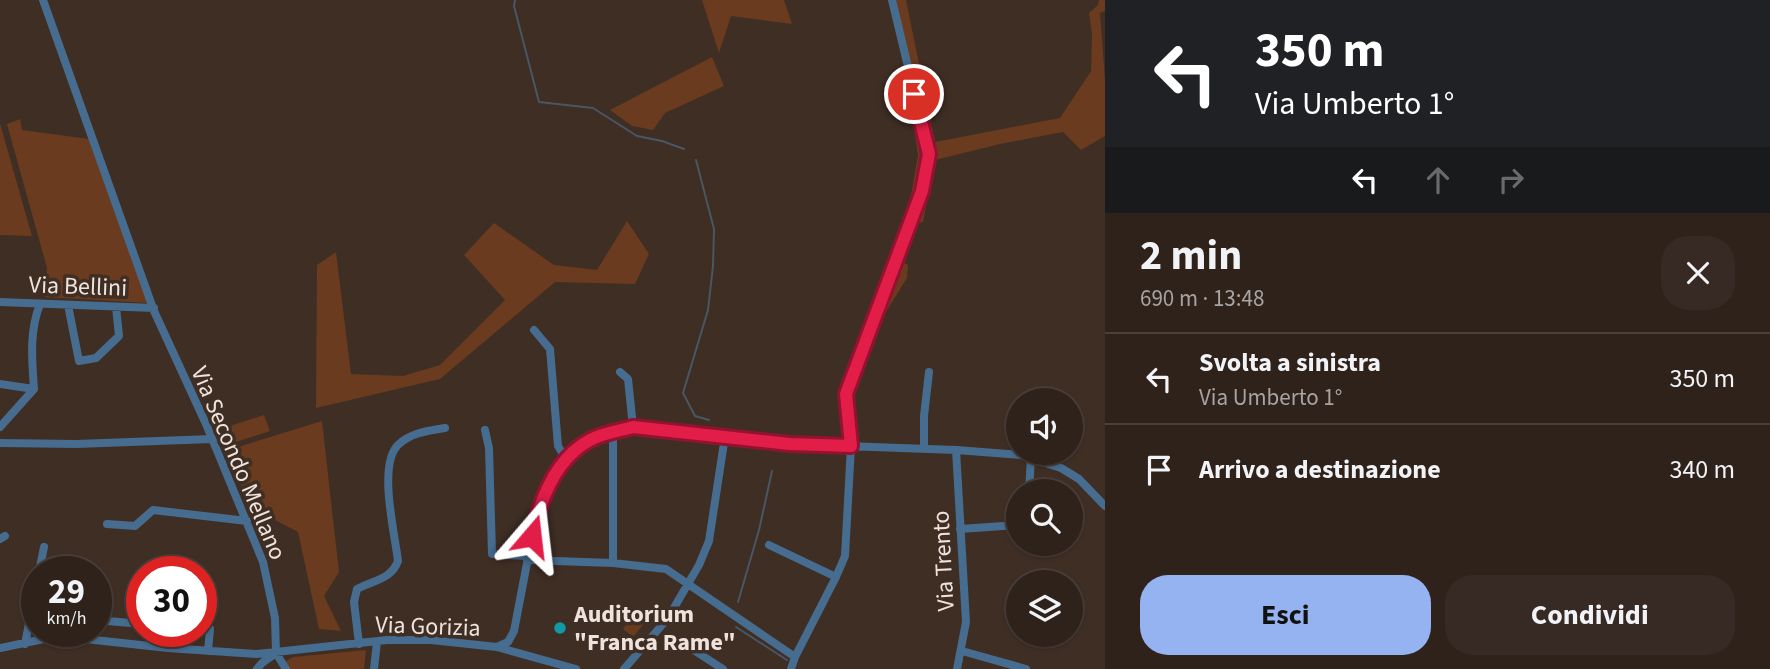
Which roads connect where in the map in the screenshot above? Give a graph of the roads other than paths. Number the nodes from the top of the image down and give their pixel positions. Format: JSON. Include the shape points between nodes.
{"nodes":[{"id":1,"x":43,"y":0,"type":"edge"},
{"id":2,"x":892,"y":0,"type":"edge"},
{"id":3,"x":0,"y":302,"type":"edge"},
{"id":4,"x":40,"y":304,"type":"junction"},
{"id":5,"x":68,"y":305,"type":"junction"},
{"id":6,"x":116,"y":307,"type":"junction"},
{"id":7,"x":154,"y":308,"type":"junction"},
{"id":8,"x":534,"y":330,"type":"dead end"},
{"id":9,"x":621,"y":372,"type":"dead end"},
{"id":10,"x":929,"y":372,"type":"dead end"},
{"id":11,"x":0,"y":384,"type":"edge"},
{"id":12,"x":34,"y":389,"type":"junction"},
{"id":13,"x":0,"y":427,"type":"edge"},
{"id":14,"x":633,"y":427,"type":"junction"},
{"id":15,"x":445,"y":428,"type":"dead end"},
{"id":16,"x":485,"y":430,"type":"dead end"},
{"id":17,"x":612,"y":433,"type":"junction"},
{"id":18,"x":725,"y":436,"type":"junction"},
{"id":19,"x":212,"y":439,"type":"junction"},
{"id":20,"x":0,"y":443,"type":"edge"},
{"id":21,"x":851,"y":446,"type":"junction"},
{"id":22,"x":924,"y":449,"type":"junction"},
{"id":23,"x":956,"y":450,"type":"junction"},
{"id":24,"x":1006,"y":453,"type":"edge"},
{"id":25,"x":566,"y":459,"type":"junction"},
{"id":26,"x":1053,"y":465,"type":"edge"},
{"id":27,"x":1105,"y":506,"type":"edge"},
{"id":28,"x":247,"y":521,"type":"junction"},
{"id":29,"x":107,"y":524,"type":"dead end"},
{"id":30,"x":1006,"y":526,"type":"edge"},
{"id":31,"x":960,"y":529,"type":"junction"},
{"id":32,"x":769,"y":545,"type":"dead end"},
{"id":33,"x":44,"y":547,"type":"dead end"},
{"id":34,"x":42,"y":556,"type":"edge"},
{"id":35,"x":527,"y":558,"type":"junction"},
{"id":36,"x":613,"y":563,"type":"junction"},
{"id":37,"x":836,"y":577,"type":"junction"},
{"id":38,"x":689,"y":583,"type":"junction"},
{"id":39,"x":675,"y":638,"type":"dead end"},
{"id":40,"x":112,"y":641,"type":"edge"},
{"id":41,"x":377,"y":642,"type":"junction"},
{"id":42,"x":359,"y":643,"type":"junction"},
{"id":43,"x":21,"y":645,"type":"edge"},
{"id":44,"x":208,"y":647,"type":"edge"},
{"id":45,"x":498,"y":647,"type":"junction"},
{"id":46,"x":0,"y":648,"type":"edge"},
{"id":47,"x":208,"y":651,"type":"junction"},
{"id":48,"x":962,"y":651,"type":"junction"},
{"id":49,"x":276,"y":653,"type":"junction"},
{"id":50,"x":795,"y":657,"type":"junction"},
{"id":51,"x":992,"y":659,"type":"junction"},
{"id":52,"x":257,"y":669,"type":"edge"},
{"id":53,"x":286,"y":669,"type":"edge"},
{"id":54,"x":374,"y":669,"type":"edge"},
{"id":55,"x":576,"y":669,"type":"edge"},
{"id":56,"x":624,"y":669,"type":"edge"},
{"id":57,"x":723,"y":669,"type":"edge"},
{"id":58,"x":791,"y":669,"type":"edge"},
{"id":59,"x":957,"y":669,"type":"edge"},
{"id":60,"x":989,"y":669,"type":"edge"},
{"id":61,"x":1026,"y":669,"type":"edge"}],
"edges":[{"from":1,"to":7,"type":"street","name":"Via Secondo Mellano"},
{"from":2,"to":21,"type":"street","via":[[929,154],[922,191],[846,394]]},
{"from":3,"to":4,"type":"street","name":"Via Bellini"},
{"from":4,"to":5,"type":"street","name":"Via Bellini"},
{"from":4,"to":12,"type":"street","via":[[31,349]]},
{"from":5,"to":6,"type":"street","name":"Via Bellini"},
{"from":5,"to":6,"type":"street","via":[[79,362],[96,358],[119,336]]},
{"from":6,"to":7,"type":"street","name":"Via Bellini"},
{"from":7,"to":19,"type":"street","name":"Via Secondo Mellano"},
{"from":8,"to":25,"type":"street","via":[[550,349],[558,446]]},
{"from":9,"to":14,"type":"street","via":[[628,379]]},
{"from":10,"to":22,"type":"street"},
{"from":11,"to":12,"type":"street"},
{"from":12,"to":13,"type":"street"},
{"from":14,"to":17,"type":"street"},
{"from":14,"to":18,"type":"street"},
{"from":15,"to":42,"type":"street","via":[[416,433],[397,445],[389,463],[398,561],[386,578],[357,589]]},
{"from":16,"to":35,"type":"street","via":[[492,554]]},
{"from":17,"to":25,"type":"street","via":[[590,440]]},
{"from":17,"to":36,"type":"street"},
{"from":18,"to":21,"type":"street"},
{"from":18,"to":38,"type":"street","via":[[709,541]]},
{"from":19,"to":20,"type":"street"},
{"from":19,"to":28,"type":"street","name":"Via Secondo Mellano"},
{"from":21,"to":22,"type":"street"},
{"from":21,"to":37,"type":"street","via":[[845,555]]},
{"from":22,"to":23,"type":"street"},
{"from":23,"to":24,"type":"street"},
{"from":23,"to":31,"type":"street","name":"Via Trento"},
{"from":25,"to":35,"type":"street","via":[[536,516]]},
{"from":26,"to":27,"type":"street","via":[[1079,479]]},
{"from":28,"to":29,"type":"street","via":[[153,510],[135,526]]},
{"from":28,"to":49,"type":"street","name":"Via Secondo Mellano","via":[[271,595]]},
{"from":30,"to":31,"type":"street"},
{"from":31,"to":48,"type":"street","name":"Via Trento"},
{"from":32,"to":37,"type":"street"},
{"from":33,"to":34,"type":"street"},
{"from":35,"to":36,"type":"street"},
{"from":35,"to":45,"type":"street","via":[[514,631],[508,642]]},
{"from":36,"to":38,"type":"street","via":[[666,569]]},
{"from":37,"to":50,"type":"street"},
{"from":38,"to":50,"type":"street"},
{"from":38,"to":56,"type":"street","via":[[668,618]]},
{"from":39,"to":57,"type":"street"},
{"from":40,"to":47,"type":"street","name":"Via Gorizia"},
{"from":41,"to":42,"type":"street","name":"Via Gorizia"},
{"from":41,"to":45,"type":"street","name":"Via Gorizia","via":[[431,640]]},
{"from":41,"to":54,"type":"street"},
{"from":42,"to":49,"type":"street","name":"Via Gorizia"},
{"from":43,"to":46,"type":"street","name":"Via Gorizia"},
{"from":44,"to":47,"type":"street"},
{"from":45,"to":55,"type":"street","name":"Via Gorizia"},
{"from":47,"to":49,"type":"street","name":"Via Gorizia"},
{"from":48,"to":51,"type":"street"},
{"from":48,"to":59,"type":"street","name":"Via Trento"},
{"from":49,"to":52,"type":"street"},
{"from":49,"to":53,"type":"street"},
{"from":50,"to":58,"type":"street"},
{"from":51,"to":60,"type":"street"},
{"from":51,"to":61,"type":"street"}]}
